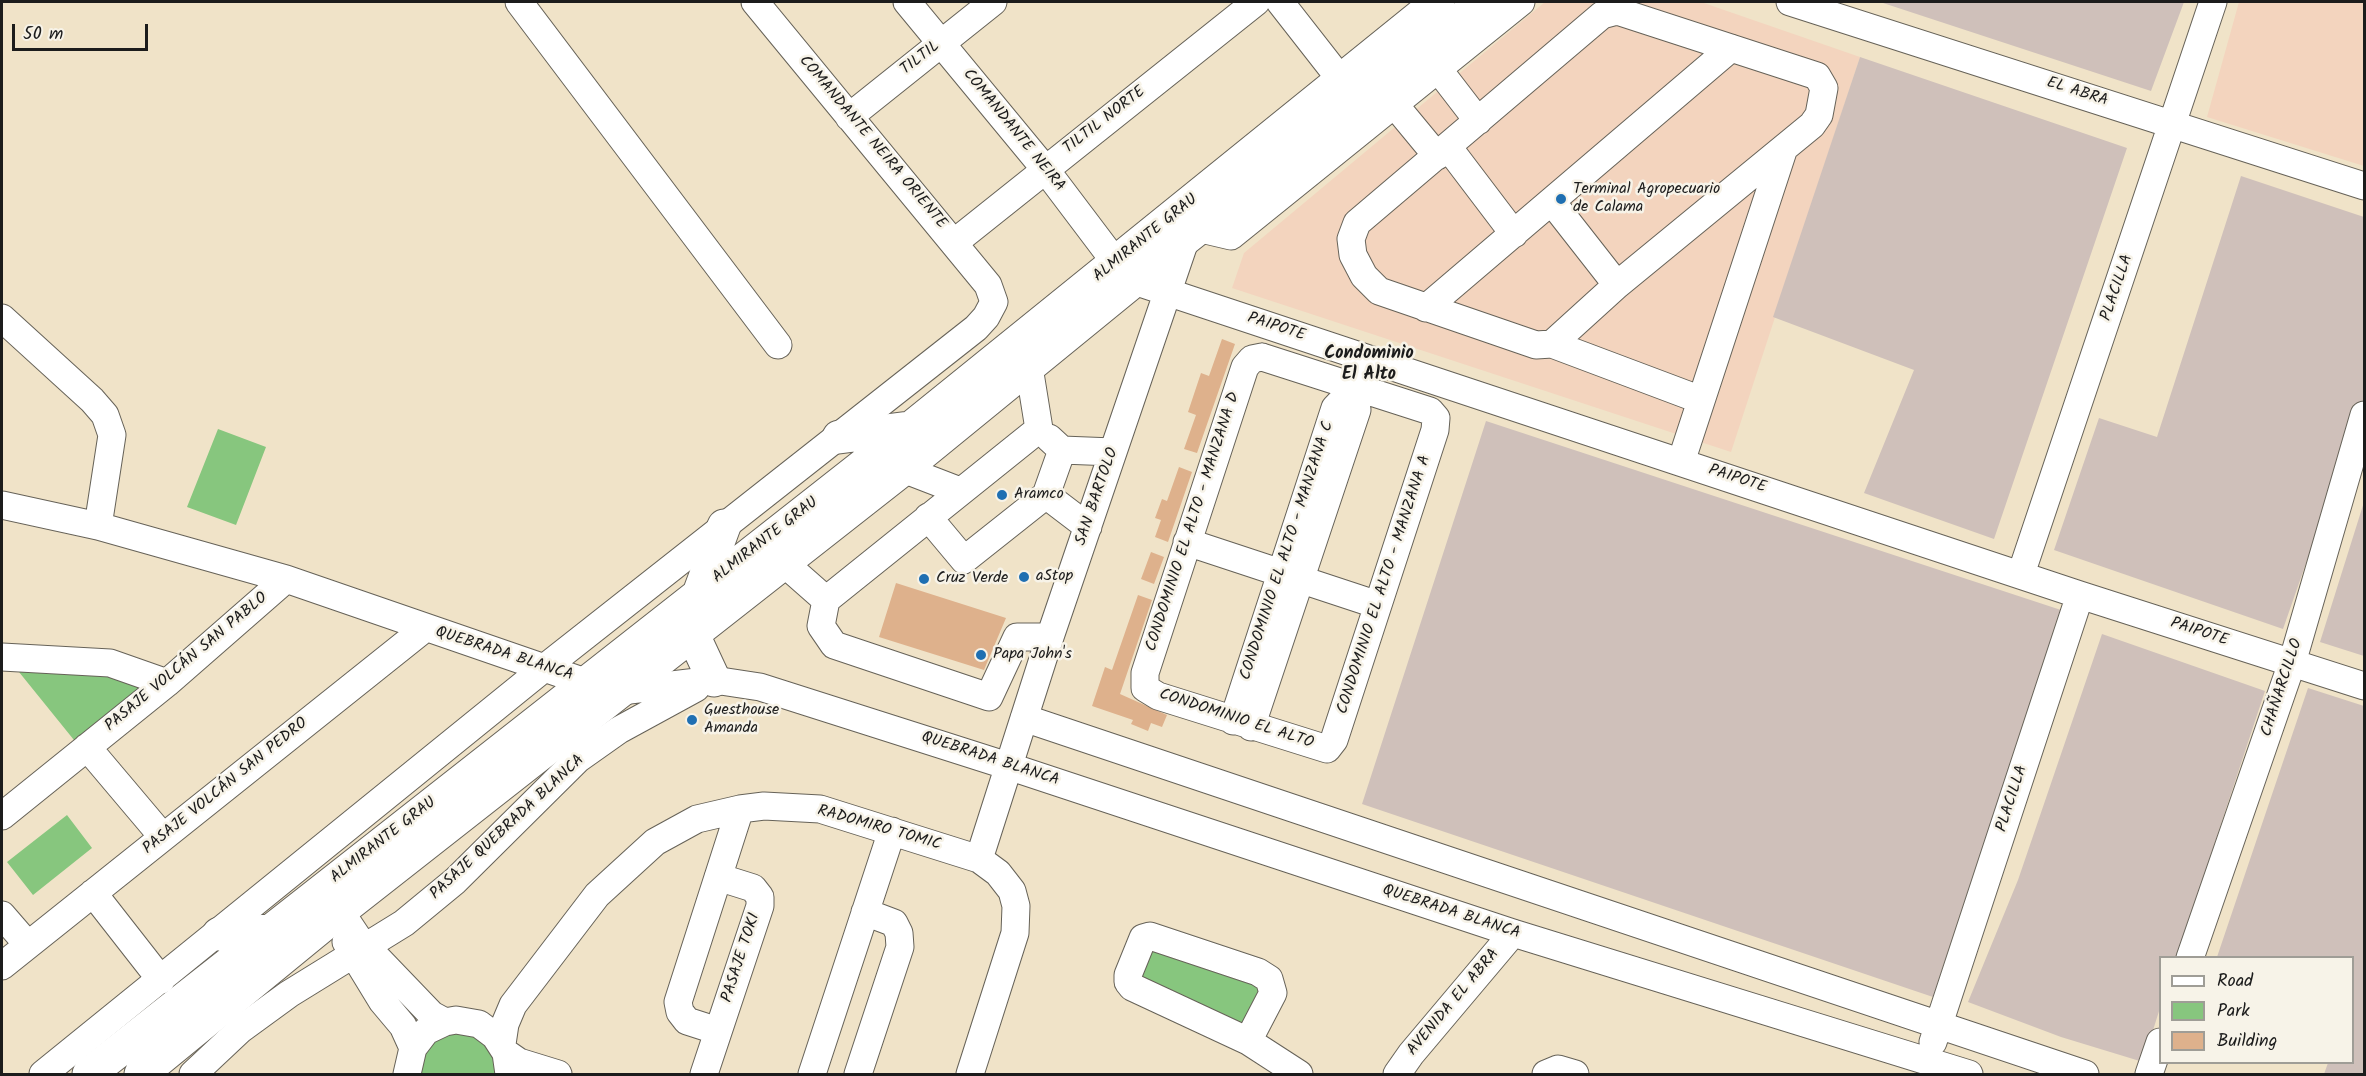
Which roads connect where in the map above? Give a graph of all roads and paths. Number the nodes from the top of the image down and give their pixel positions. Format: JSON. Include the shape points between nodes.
{"nodes":[{"id":1,"x":519,"y":2,"type":"edge"},
{"id":2,"x":755,"y":2,"type":"edge"},
{"id":3,"x":907,"y":2,"type":"edge"},
{"id":4,"x":993,"y":2,"type":"edge"},
{"id":5,"x":1256,"y":2,"type":"edge"},
{"id":6,"x":1280,"y":2,"type":"edge"},
{"id":7,"x":1438,"y":2,"type":"edge"},
{"id":8,"x":1483,"y":2,"type":"edge"},
{"id":9,"x":1521,"y":2,"type":"edge"},
{"id":10,"x":1790,"y":2,"type":"edge"},
{"id":11,"x":2213,"y":2,"type":"edge"},
{"id":12,"x":941,"y":44,"type":"junction"},
{"id":13,"x":1731,"y":48,"type":"junction"},
{"id":14,"x":1438,"y":69,"type":"junction"},
{"id":15,"x":1341,"y":80,"type":"junction"},
{"id":16,"x":1394,"y":104,"type":"junction"},
{"id":17,"x":849,"y":117,"type":"junction"},
{"id":18,"x":1478,"y":121,"type":"junction"},
{"id":19,"x":2174,"y":123,"type":"junction"},
{"id":20,"x":1784,"y":148,"type":"junction"},
{"id":21,"x":1442,"y":152,"type":"junction"},
{"id":22,"x":1045,"y":169,"type":"junction"},
{"id":23,"x":2364,"y":186,"type":"edge"},
{"id":24,"x":1552,"y":202,"type":"junction"},
{"id":25,"x":1192,"y":233,"type":"junction"},
{"id":26,"x":1514,"y":234,"type":"junction"},
{"id":27,"x":955,"y":242,"type":"junction"},
{"id":28,"x":1125,"y":272,"type":"junction"},
{"id":29,"x":988,"y":285,"type":"joint"},
{"id":30,"x":1617,"y":285,"type":"junction"},
{"id":31,"x":1168,"y":292,"type":"junction"},
{"id":32,"x":1426,"y":308,"type":"junction"},
{"id":33,"x":2,"y":318,"type":"edge"},
{"id":34,"x":1552,"y":344,"type":"junction"},
{"id":35,"x":778,"y":345,"type":"dead end"},
{"id":36,"x":1363,"y":357,"type":"junction"},
{"id":37,"x":1029,"y":367,"type":"junction"},
{"id":38,"x":1354,"y":387,"type":"junction"},
{"id":39,"x":1701,"y":400,"type":"junction"},
{"id":40,"x":2364,"y":415,"type":"edge"},
{"id":41,"x":911,"y":428,"type":"junction"},
{"id":42,"x":1039,"y":429,"type":"junction"},
{"id":43,"x":839,"y":437,"type":"junction"},
{"id":44,"x":1062,"y":450,"type":"junction"},
{"id":45,"x":1113,"y":452,"type":"junction"},
{"id":46,"x":1681,"y":462,"type":"junction"},
{"id":47,"x":903,"y":469,"type":"junction"},
{"id":48,"x":960,"y":491,"type":"junction"},
{"id":49,"x":1046,"y":495,"type":"junction"},
{"id":50,"x":5,"y":511,"type":"edge"},
{"id":51,"x":928,"y":517,"type":"junction"},
{"id":52,"x":98,"y":526,"type":"junction"},
{"id":53,"x":724,"y":526,"type":"junction"},
{"id":54,"x":1088,"y":527,"type":"junction"},
{"id":55,"x":1187,"y":542,"type":"junction"},
{"id":56,"x":784,"y":563,"type":"junction"},
{"id":57,"x":2021,"y":574,"type":"junction"},
{"id":58,"x":1291,"y":576,"type":"junction"},
{"id":59,"x":286,"y":579,"type":"junction"},
{"id":60,"x":699,"y":594,"type":"junction"},
{"id":61,"x":2080,"y":595,"type":"junction"},
{"id":62,"x":826,"y":600,"type":"junction"},
{"id":63,"x":1378,"y":605,"type":"junction"},
{"id":64,"x":424,"y":629,"type":"junction"},
{"id":65,"x":693,"y":635,"type":"junction"},
{"id":66,"x":1050,"y":637,"type":"junction"},
{"id":67,"x":8,"y":663,"type":"edge"},
{"id":68,"x":2292,"y":663,"type":"junction"},
{"id":69,"x":543,"y":669,"type":"junction"},
{"id":70,"x":714,"y":680,"type":"junction"},
{"id":71,"x":585,"y":682,"type":"junction"},
{"id":72,"x":167,"y":683,"type":"junction"},
{"id":73,"x":2364,"y":686,"type":"edge"},
{"id":74,"x":1145,"y":688,"type":"joint"},
{"id":75,"x":621,"y":690,"type":"junction"},
{"id":76,"x":1024,"y":718,"type":"junction"},
{"id":77,"x":1242,"y":724,"type":"junction"},
{"id":78,"x":87,"y":747,"type":"junction"},
{"id":79,"x":1327,"y":749,"type":"joint"},
{"id":80,"x":1008,"y":766,"type":"junction"},
{"id":81,"x":740,"y":809,"type":"junction"},
{"id":82,"x":2,"y":816,"type":"edge"},
{"id":83,"x":892,"y":831,"type":"junction"},
{"id":84,"x":163,"y":837,"type":"junction"},
{"id":85,"x":979,"y":859,"type":"junction"},
{"id":86,"x":718,"y":877,"type":"junction"},
{"id":87,"x":93,"y":893,"type":"junction"},
{"id":88,"x":865,"y":912,"type":"junction"},
{"id":89,"x":2,"y":915,"type":"edge"},
{"id":90,"x":333,"y":916,"type":"junction"},
{"id":91,"x":271,"y":931,"type":"junction"},
{"id":92,"x":1513,"y":933,"type":"junction"},
{"id":93,"x":219,"y":934,"type":"junction"},
{"id":94,"x":28,"y":945,"type":"junction"},
{"id":95,"x":362,"y":951,"type":"junction"},
{"id":96,"x":2190,"y":956,"type":"edge"},
{"id":97,"x":2,"y":966,"type":"edge"},
{"id":98,"x":161,"y":980,"type":"junction"},
{"id":99,"x":513,"y":1005,"type":"junction"},
{"id":100,"x":1942,"y":1014,"type":"junction"},
{"id":101,"x":445,"y":1022,"type":"junction"},
{"id":102,"x":479,"y":1024,"type":"junction"},
{"id":103,"x":718,"y":1031,"type":"junction"},
{"id":104,"x":1248,"y":1041,"type":"junction"},
{"id":105,"x":2159,"y":1045,"type":"edge"},
{"id":106,"x":506,"y":1057,"type":"edge"},
{"id":107,"x":1927,"y":1059,"type":"junction"},
{"id":108,"x":406,"y":1067,"type":"edge"},
{"id":109,"x":43,"y":1074,"type":"edge"},
{"id":110,"x":89,"y":1074,"type":"edge"},
{"id":111,"x":141,"y":1074,"type":"edge"},
{"id":112,"x":193,"y":1074,"type":"edge"},
{"id":113,"x":558,"y":1074,"type":"edge"},
{"id":114,"x":704,"y":1074,"type":"edge"},
{"id":115,"x":812,"y":1074,"type":"edge"},
{"id":116,"x":858,"y":1074,"type":"edge"},
{"id":117,"x":970,"y":1074,"type":"edge"},
{"id":118,"x":1299,"y":1074,"type":"edge"},
{"id":119,"x":1397,"y":1074,"type":"edge"},
{"id":120,"x":1546,"y":1074,"type":"edge"},
{"id":121,"x":1575,"y":1074,"type":"edge"},
{"id":122,"x":1969,"y":1074,"type":"edge"},
{"id":123,"x":2085,"y":1074,"type":"edge"},
{"id":124,"x":2149,"y":1074,"type":"edge"}],
"edges":[{"from":1,"to":35,"type":"street"},
{"from":2,"to":17,"type":"street","name":"COMANDANTE NEIRA ORIENTE"},
{"from":3,"to":12,"type":"street","name":"COMANDANTE NEIRA"},
{"from":4,"to":12,"type":"street","name":"TILTIL"},
{"from":5,"to":22,"type":"street","name":"TILTIL NORTE"},
{"from":6,"to":15,"type":"street"},
{"from":7,"to":15,"type":"main road","name":"ALMIRANTE GRAU"},
{"from":8,"to":25,"type":"main road","name":"ALMIRANTE GRAU"},
{"from":9,"to":14,"type":"street"},
{"from":10,"to":19,"type":"street","name":"EL ABRA"},
{"from":11,"to":19,"type":"street","name":"PLACILLA"},
{"from":12,"to":17,"type":"street","name":"TILTIL"},
{"from":12,"to":22,"type":"street","name":"COMANDANTE NEIRA"},
{"from":13,"to":18,"type":"street","via":[[1617,11],[1602,15]]},
{"from":13,"to":20,"type":"street","via":[[1806,70],[1817,76],[1824,88],[1819,115]]},
{"from":13,"to":24,"type":"street"},
{"from":14,"to":16,"type":"street"},
{"from":14,"to":18,"type":"street"},
{"from":15,"to":28,"type":"main road","name":"ALMIRANTE GRAU"},
{"from":16,"to":21,"type":"street"},
{"from":16,"to":25,"type":"street","via":[[1231,236]]},
{"from":17,"to":27,"type":"street","name":"COMANDANTE NEIRA ORIENTE"},
{"from":18,"to":21,"type":"street"},
{"from":19,"to":23,"type":"street","name":"EL ABRA"},
{"from":19,"to":57,"type":"street","name":"PLACILLA"},
{"from":20,"to":30,"type":"street"},
{"from":20,"to":39,"type":"street"},
{"from":21,"to":26,"type":"street"},
{"from":21,"to":32,"type":"street","via":[[1357,223],[1351,239],[1353,255],[1364,276],[1379,291]]},
{"from":22,"to":27,"type":"street","name":"TILTIL NORTE"},
{"from":22,"to":28,"type":"street","name":"COMANDANTE NEIRA"},
{"from":24,"to":26,"type":"street"},
{"from":24,"to":30,"type":"street"},
{"from":25,"to":28,"type":"main road","name":"ALMIRANTE GRAU"},
{"from":25,"to":31,"type":"street","name":"SAN BARTOLO"},
{"from":26,"to":32,"type":"street"},
{"from":27,"to":29,"type":"street","name":"COMANDANTE NEIRA ORIENTE"},
{"from":28,"to":31,"type":"street","name":"PAIPOTE"},
{"from":28,"to":37,"type":"main road","name":"ALMIRANTE GRAU"},
{"from":28,"to":41,"type":"main road","name":"ALMIRANTE GRAU"},
{"from":29,"to":43,"type":"street","name":"ALMIRANTE GRAU","via":[[994,302],[976,328]]},
{"from":30,"to":34,"type":"street"},
{"from":31,"to":36,"type":"street","name":"PAIPOTE"},
{"from":31,"to":45,"type":"street","name":"SAN BARTOLO"},
{"from":32,"to":34,"type":"street","via":[[1536,345]]},
{"from":33,"to":52,"type":"street","via":[[105,415],[112,435]]},
{"from":34,"to":39,"type":"street"},
{"from":36,"to":38,"type":"street"},
{"from":36,"to":46,"type":"street","name":"PAIPOTE"},
{"from":37,"to":42,"type":"street"},
{"from":37,"to":47,"type":"main road","name":"ALMIRANTE GRAU"},
{"from":38,"to":55,"type":"street","name":"CONDOMINIO EL ALTO - MANZANA D","via":[[1262,357],[1252,359],[1245,367]]},
{"from":38,"to":58,"type":"street","via":[[1357,410]]},
{"from":38,"to":63,"type":"street","name":"CONDOMINIO EL ALTO - MANZANA A","via":[[1430,411],[1436,418]]},
{"from":39,"to":46,"type":"street"},
{"from":40,"to":68,"type":"street","name":"CHAÑARCILLO"},
{"from":41,"to":43,"type":"main road"},
{"from":41,"to":60,"type":"main road","name":"ALMIRANTE GRAU"},
{"from":42,"to":44,"type":"street"},
{"from":42,"to":48,"type":"street"},
{"from":43,"to":53,"type":"street","name":"ALMIRANTE GRAU"},
{"from":44,"to":45,"type":"street"},
{"from":44,"to":49,"type":"street"},
{"from":45,"to":54,"type":"street","name":"SAN BARTOLO"},
{"from":46,"to":57,"type":"street","name":"PAIPOTE"},
{"from":47,"to":48,"type":"street"},
{"from":47,"to":56,"type":"main road","name":"ALMIRANTE GRAU"},
{"from":48,"to":51,"type":"street"},
{"from":49,"to":51,"type":"street","via":[[964,560]]},
{"from":49,"to":54,"type":"street"},
{"from":50,"to":52,"type":"street","name":"QUEBRADA BLANCA"},
{"from":51,"to":62,"type":"street"},
{"from":52,"to":59,"type":"street","name":"QUEBRADA BLANCA"},
{"from":53,"to":60,"type":"main road"},
{"from":53,"to":69,"type":"street","name":"ALMIRANTE GRAU"},
{"from":54,"to":66,"type":"street","name":"SAN BARTOLO"},
{"from":55,"to":58,"type":"street"},
{"from":55,"to":74,"type":"street","name":"CONDOMINIO EL ALTO - MANZANA D","via":[[1145,673]]},
{"from":56,"to":62,"type":"street"},
{"from":56,"to":65,"type":"main road","name":"ALMIRANTE GRAU"},
{"from":57,"to":61,"type":"street","name":"PAIPOTE"},
{"from":58,"to":63,"type":"street"},
{"from":58,"to":77,"type":"street"},
{"from":59,"to":64,"type":"street","name":"QUEBRADA BLANCA"},
{"from":59,"to":72,"type":"street","name":"PASAJE VOLCÁN SAN PABLO"},
{"from":60,"to":71,"type":"main road","name":"ALMIRANTE GRAU"},
{"from":61,"to":68,"type":"street","name":"PAIPOTE"},
{"from":61,"to":100,"type":"street","name":"PLACILLA"},
{"from":62,"to":66,"type":"street","via":[[821,626],[834,645],[989,697],[1017,637]]},
{"from":63,"to":79,"type":"street","name":"CONDOMINIO EL ALTO - MANZANA A","via":[[1334,740]]},
{"from":64,"to":69,"type":"street","name":"QUEBRADA BLANCA"},
{"from":64,"to":84,"type":"street","name":"PASAJE VOLCÁN SAN PEDRO"},
{"from":65,"to":70,"type":"main road"},
{"from":65,"to":75,"type":"main road","name":"ALMIRANTE GRAU"},
{"from":66,"to":76,"type":"street","name":"SAN BARTOLO"},
{"from":67,"to":72,"type":"street","via":[[110,663]]},
{"from":68,"to":73,"type":"street","name":"PAIPOTE"},
{"from":68,"to":96,"type":"street","name":"CHAÑARCILLO"},
{"from":69,"to":71,"type":"street","name":"QUEBRADA BLANCA"},
{"from":69,"to":93,"type":"street","name":"ALMIRANTE GRAU"},
{"from":70,"to":75,"type":"street","name":"QUEBRADA BLANCA"},
{"from":70,"to":80,"type":"street","name":"QUEBRADA BLANCA","via":[[760,687]]},
{"from":70,"to":95,"type":"street","name":"PASAJE QUEBRADA BLANCA","via":[[662,705],[578,759],[455,881]]},
{"from":71,"to":75,"type":"street","name":"QUEBRADA BLANCA"},
{"from":71,"to":91,"type":"main road","name":"ALMIRANTE GRAU"},
{"from":72,"to":78,"type":"street","name":"PASAJE VOLCÁN SAN PABLO"},
{"from":74,"to":77,"type":"street","name":"CONDOMINIO EL ALTO"},
{"from":75,"to":90,"type":"main road","name":"ALMIRANTE GRAU"},
{"from":76,"to":80,"type":"street","name":"SAN BARTOLO"},
{"from":76,"to":100,"type":"street"},
{"from":77,"to":79,"type":"street","name":"CONDOMINIO EL ALTO"},
{"from":78,"to":82,"type":"street","name":"PASAJE VOLCÁN SAN PABLO"},
{"from":78,"to":84,"type":"street"},
{"from":80,"to":85,"type":"street","name":"SAN BARTOLO"},
{"from":80,"to":92,"type":"street","name":"QUEBRADA BLANCA"},
{"from":81,"to":83,"type":"street","name":"RADOMIRO TOMIC","via":[[820,809]]},
{"from":81,"to":86,"type":"street"},
{"from":81,"to":99,"type":"street","name":"RADOMIRO TOMIC","via":[[697,819],[655,842],[622,870],[597,895]]},
{"from":83,"to":85,"type":"street","name":"RADOMIRO TOMIC"},
{"from":83,"to":88,"type":"street"},
{"from":84,"to":87,"type":"street","name":"PASAJE VOLCÁN SAN PEDRO"},
{"from":85,"to":117,"type":"street","name":"RADOMIRO TOMIC","via":[[998,873],[1012,891],[1015,933]]},
{"from":86,"to":103,"type":"street","via":[[678,1002],[687,1021]]},
{"from":86,"to":103,"type":"street","name":"PASAJE TOKI","via":[[753,888],[760,897]]},
{"from":87,"to":94,"type":"street","name":"PASAJE VOLCÁN SAN PEDRO"},
{"from":87,"to":98,"type":"street"},
{"from":88,"to":115,"type":"street"},
{"from":88,"to":116,"type":"street","via":[[894,923],[900,947]]},
{"from":89,"to":94,"type":"street"},
{"from":90,"to":95,"type":"street"},
{"from":90,"to":111,"type":"main road","name":"ALMIRANTE GRAU"},
{"from":91,"to":93,"type":"main road"},
{"from":91,"to":110,"type":"main road","name":"ALMIRANTE GRAU"},
{"from":92,"to":107,"type":"street","name":"QUEBRADA BLANCA"},
{"from":92,"to":119,"type":"street","name":"AVENIDA EL ABRA"},
{"from":93,"to":98,"type":"street","name":"ALMIRANTE GRAU"},
{"from":94,"to":97,"type":"street","name":"PASAJE VOLCÁN SAN PEDRO"},
{"from":95,"to":101,"type":"street","via":[[432,1015]]},
{"from":95,"to":108,"type":"street","via":[[382,1001],[403,1026]]},
{"from":95,"to":112,"type":"street","name":"PASAJE QUEBRADA BLANCA","via":[[289,994],[241,1029]]},
{"from":98,"to":109,"type":"street","name":"ALMIRANTE GRAU"},
{"from":99,"to":102,"type":"street","name":"RADOMIRO TOMIC"},
{"from":99,"to":106,"type":"street","name":"RADOMIRO TOMIC","via":[[505,1024]]},
{"from":100,"to":107,"type":"street","name":"PLACILLA"},
{"from":100,"to":123,"type":"street"},
{"from":101,"to":102,"type":"street"},
{"from":101,"to":108,"type":"street","via":[[426,1031]]},
{"from":102,"to":106,"type":"street"},
{"from":103,"to":114,"type":"street","name":"PASAJE TOKI"},
{"from":104,"to":104,"type":"street","via":[[1274,993],[1269,979],[1150,936],[1143,938],[1128,975],[1132,987]]},
{"from":104,"to":118,"type":"street"},
{"from":105,"to":124,"type":"street"},
{"from":106,"to":113,"type":"street"},
{"from":107,"to":122,"type":"street","name":"QUEBRADA BLANCA"},
{"from":120,"to":121,"type":"street","via":[[1558,1069]]}]}
